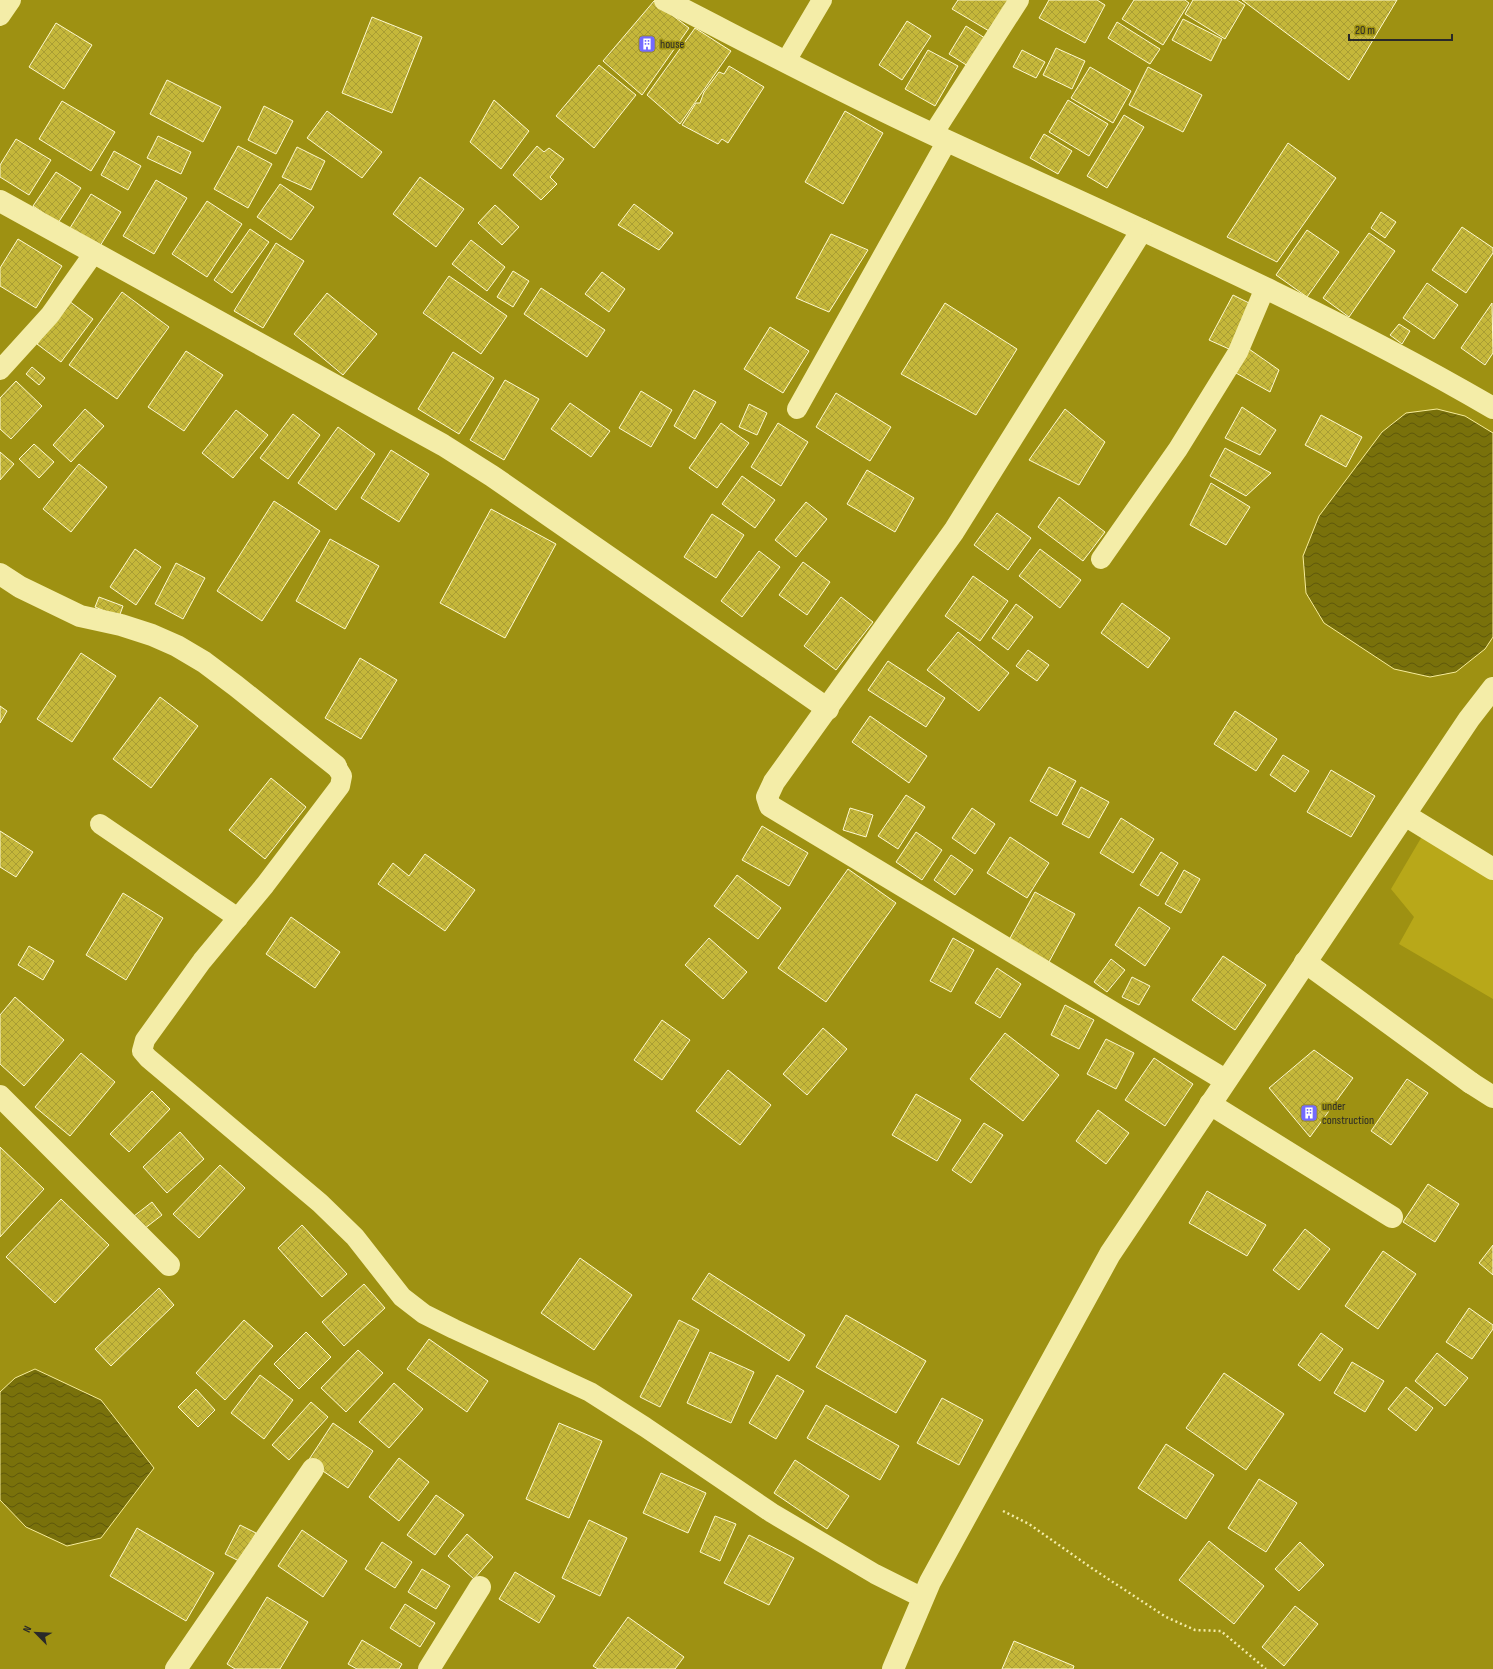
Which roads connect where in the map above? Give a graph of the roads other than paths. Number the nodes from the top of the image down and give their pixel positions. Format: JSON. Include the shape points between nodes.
{"nodes":[{"id":1,"x":11,"y":0,"type":"edge"},
{"id":2,"x":665,"y":0,"type":"edge"},
{"id":3,"x":822,"y":0,"type":"edge"},
{"id":4,"x":1019,"y":0,"type":"edge"},
{"id":5,"x":0,"y":16,"type":"edge"},
{"id":6,"x":786,"y":61,"type":"junction"},
{"id":7,"x":940,"y":138,"type":"junction"},
{"id":8,"x":0,"y":201,"type":"edge"},
{"id":9,"x":1142,"y":230,"type":"junction"},
{"id":10,"x":94,"y":253,"type":"junction"},
{"id":11,"x":1265,"y":288,"type":"junction"},
{"id":12,"x":0,"y":370,"type":"edge"},
{"id":13,"x":1493,"y":408,"type":"edge"},
{"id":14,"x":797,"y":409,"type":"dead end"},
{"id":15,"x":1101,"y":559,"type":"dead end"},
{"id":16,"x":0,"y":574,"type":"edge"},
{"id":17,"x":1493,"y":688,"type":"edge"},
{"id":18,"x":828,"y":709,"type":"junction"},
{"id":19,"x":336,"y":766,"type":"joint"},
{"id":20,"x":1405,"y":815,"type":"junction"},
{"id":21,"x":100,"y":824,"type":"dead end"},
{"id":22,"x":1493,"y":869,"type":"edge"},
{"id":23,"x":238,"y":918,"type":"junction"},
{"id":24,"x":1306,"y":962,"type":"junction"},
{"id":25,"x":1225,"y":1080,"type":"junction"},
{"id":26,"x":0,"y":1096,"type":"edge"},
{"id":27,"x":1493,"y":1097,"type":"edge"},
{"id":28,"x":1210,"y":1104,"type":"junction"},
{"id":29,"x":1392,"y":1217,"type":"dead end"},
{"id":30,"x":169,"y":1265,"type":"dead end"},
{"id":31,"x":313,"y":1469,"type":"dead end"},
{"id":32,"x":480,"y":1587,"type":"dead end"},
{"id":33,"x":923,"y":1598,"type":"junction"},
{"id":34,"x":176,"y":1669,"type":"edge"},
{"id":35,"x":429,"y":1669,"type":"edge"},
{"id":36,"x":893,"y":1669,"type":"edge"}],
"edges":[{"from":1,"to":5,"type":"lane"},
{"from":2,"to":6,"type":"street"},
{"from":3,"to":6,"type":"lane"},
{"from":4,"to":7,"type":"lane"},
{"from":6,"to":7,"type":"street"},
{"from":7,"to":9,"type":"street"},
{"from":7,"to":14,"type":"lane"},
{"from":8,"to":10,"type":"street"},
{"from":9,"to":11,"type":"street"},
{"from":9,"to":18,"type":"street","via":[[954,531]]},
{"from":10,"to":12,"type":"lane","via":[[50,315]]},
{"from":10,"to":18,"type":"street","via":[[443,445],[492,476]]},
{"from":11,"to":13,"type":"street","via":[[1331,319]]},
{"from":11,"to":15,"type":"lane","via":[[1234,359],[1178,449]]},
{"from":16,"to":19,"type":"street","via":[[80,616],[121,625],[177,646],[236,686]]},
{"from":17,"to":20,"type":"street","via":[[1469,719]]},
{"from":18,"to":25,"type":"street","via":[[774,782],[767,797],[770,806]]},
{"from":19,"to":23,"type":"lane","via":[[342,776],[340,786]]},
{"from":20,"to":22,"type":"street"},
{"from":20,"to":24,"type":"street"},
{"from":21,"to":23,"type":"lane"},
{"from":23,"to":33,"type":"lane","via":[[202,961],[145,1040],[142,1051],[148,1058],[320,1202],[355,1237],[402,1297],[424,1314],[590,1392],[772,1513],[875,1574]]},
{"from":24,"to":25,"type":"street"},
{"from":24,"to":27,"type":"street"},
{"from":25,"to":28,"type":"street"},
{"from":26,"to":30,"type":"street"},
{"from":28,"to":29,"type":"street"},
{"from":28,"to":33,"type":"street","via":[[1110,1254]]},
{"from":31,"to":34,"type":"street"},
{"from":32,"to":35,"type":"street"},
{"from":33,"to":36,"type":"street"}]}
